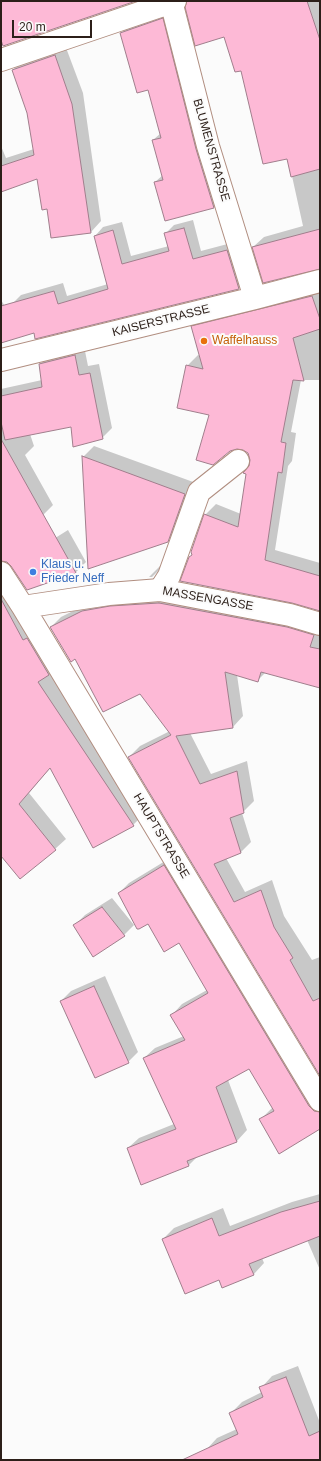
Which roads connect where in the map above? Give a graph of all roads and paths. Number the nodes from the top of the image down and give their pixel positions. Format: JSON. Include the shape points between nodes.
{"nodes":[{"id":1,"x":172,"y":1,"type":"edge"},
{"id":2,"x":1,"y":60,"type":"edge"},
{"id":3,"x":320,"y":281,"type":"edge"},
{"id":4,"x":255,"y":298,"type":"junction"},
{"id":5,"x":1,"y":360,"type":"edge"},
{"id":6,"x":238,"y":461,"type":"dead end"},
{"id":7,"x":1,"y":573,"type":"edge"},
{"id":8,"x":160,"y":590,"type":"junction"},
{"id":9,"x":23,"y":607,"type":"junction"},
{"id":10,"x":320,"y":624,"type":"edge"},
{"id":11,"x":320,"y":1100,"type":"edge"}],
"edges":[{"from":1,"to":2,"type":"street"},
{"from":1,"to":4,"type":"street","name":"BLUMENSTRASSE","via":[[208,146]]},
{"from":3,"to":4,"type":"street","name":"KAISERSTRASSE"},
{"from":4,"to":5,"type":"street","name":"KAISERSTRASSE"},
{"from":6,"to":8,"type":"street","via":[[199,492],[169,576]]},
{"from":7,"to":9,"type":"street","name":"HAUPTSTRASSE"},
{"from":8,"to":9,"type":"street","name":"MASSENGASSE","via":[[109,594]]},
{"from":8,"to":10,"type":"street","name":"MASSENGASSE","via":[[290,615]]},
{"from":9,"to":11,"type":"street","name":"HAUPTSTRASSE"}]}
